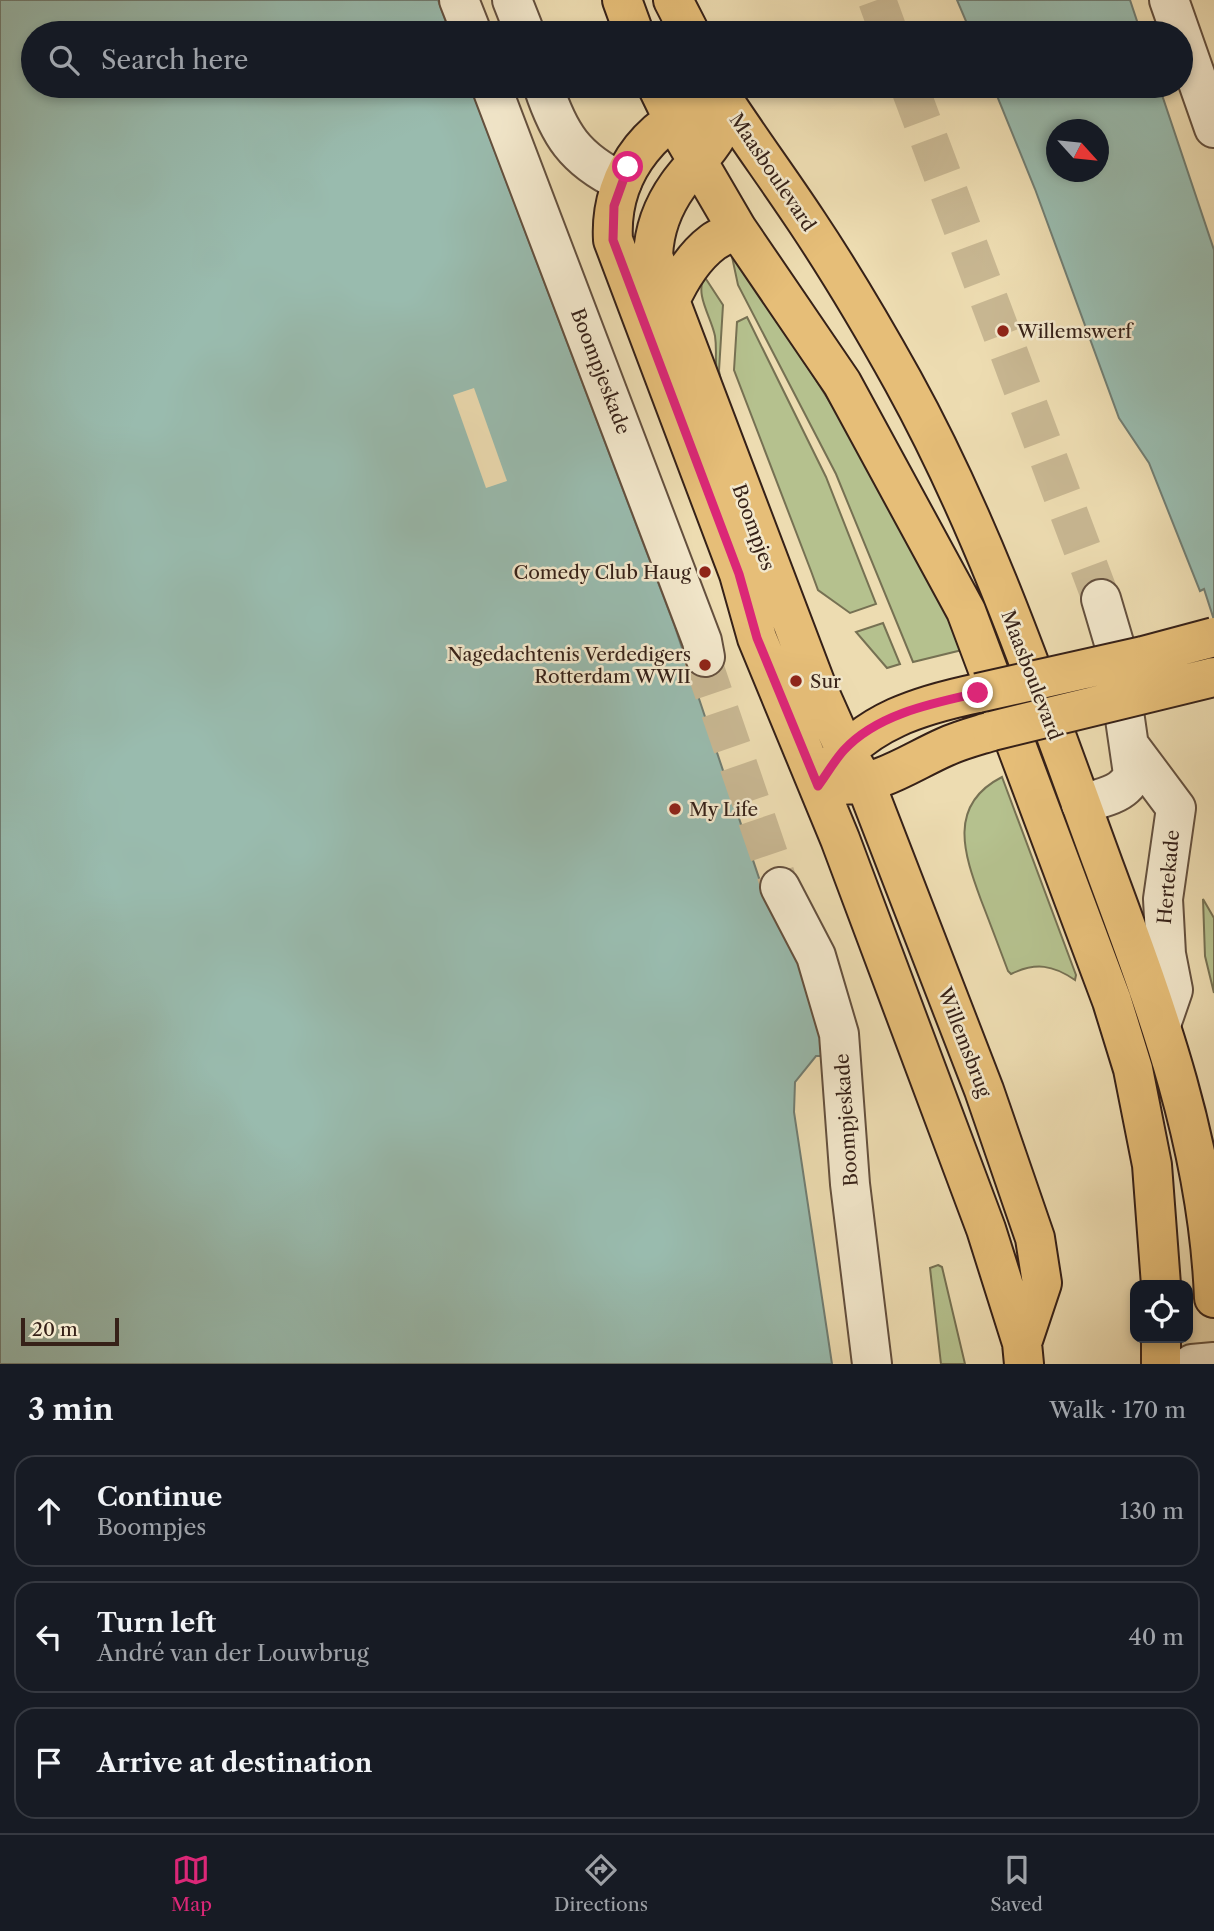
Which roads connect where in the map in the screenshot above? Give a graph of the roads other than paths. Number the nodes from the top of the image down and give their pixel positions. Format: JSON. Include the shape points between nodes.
{"nodes":[{"id":1,"x":459,"y":0,"type":"edge"},
{"id":2,"x":512,"y":0,"type":"edge"},
{"id":3,"x":622,"y":0,"type":"edge"},
{"id":4,"x":673,"y":0,"type":"edge"},
{"id":5,"x":1170,"y":0,"type":"edge"},
{"id":6,"x":467,"y":21,"type":"edge"},
{"id":7,"x":520,"y":21,"type":"edge"},
{"id":8,"x":630,"y":21,"type":"edge"},
{"id":9,"x":684,"y":21,"type":"edge"},
{"id":10,"x":1177,"y":21,"type":"edge"},
{"id":11,"x":1193,"y":67,"type":"edge"},
{"id":12,"x":496,"y":98,"type":"edge"},
{"id":13,"x":547,"y":98,"type":"edge"},
{"id":14,"x":663,"y":98,"type":"edge"},
{"id":15,"x":714,"y":98,"type":"edge"},
{"id":16,"x":721,"y":98,"type":"edge"},
{"id":17,"x":722,"y":98,"type":"edge"},
{"id":18,"x":674,"y":121,"type":"junction"},
{"id":19,"x":1214,"y":128,"type":"edge"},
{"id":20,"x":697,"y":162,"type":"junction"},
{"id":21,"x":622,"y":182,"type":"junction"},
{"id":22,"x":737,"y":229,"type":"junction"},
{"id":23,"x":670,"y":301,"type":"junction"},
{"id":24,"x":1101,"y":599,"type":"tunnel mouth"},
{"id":25,"x":1214,"y":636,"type":"edge"},
{"id":26,"x":705,"y":657,"type":"tunnel mouth"},
{"id":27,"x":1214,"y":677,"type":"edge"},
{"id":28,"x":1129,"y":745,"type":"junction"},
{"id":29,"x":845,"y":750,"type":"junction"},
{"id":30,"x":866,"y":785,"type":"junction"},
{"id":31,"x":818,"y":786,"type":"junction"},
{"id":32,"x":1081,"y":804,"type":"junction"},
{"id":33,"x":780,"y":887,"type":"tunnel mouth"},
{"id":34,"x":1162,"y":1022,"type":"junction"},
{"id":35,"x":1161,"y":1280,"type":"edge"},
{"id":36,"x":1214,"y":1298,"type":"edge"},
{"id":37,"x":1161,"y":1343,"type":"edge"},
{"id":38,"x":1023,"y":1353,"type":"edge"},
{"id":39,"x":1214,"y":1362,"type":"edge"},
{"id":40,"x":872,"y":1364,"type":"edge"},
{"id":41,"x":1161,"y":1364,"type":"edge"},
{"id":42,"x":1192,"y":1364,"type":"edge"}],
"edges":[{"from":1,"to":6,"type":"street"},
{"from":2,"to":7,"type":"street"},
{"from":3,"to":8,"type":"main road"},
{"from":4,"to":9,"type":"main road"},
{"from":5,"to":10,"type":"street"},
{"from":11,"to":19,"type":"street"},
{"from":12,"to":26,"type":"street","name":"Boompjeskade","via":[[609,389]]},
{"from":13,"to":21,"type":"street","via":[[568,142],[596,170]]},
{"from":14,"to":18,"type":"main road"},
{"from":15,"to":18,"type":"main road","name":"Boompjes"},
{"from":16,"to":20,"type":"main road","name":"Boompjes","via":[[726,114],[722,128]]},
{"from":17,"to":32,"type":"main road","name":"Maasboulevard","via":[[810,226],[910,395],[980,542]]},
{"from":18,"to":20,"type":"main road","name":"Maasboulevard"},
{"from":18,"to":21,"type":"main road","name":"Boompjes","via":[[636,154]]},
{"from":20,"to":22,"type":"main road","name":"Maasboulevard"},
{"from":20,"to":23,"type":"main road","name":"Boompjes","via":[[678,185],[655,232],[653,256]]},
{"from":21,"to":31,"type":"main road","name":"Boompjes","via":[[612,215],[613,240],[739,574],[757,638]]},
{"from":22,"to":23,"type":"main road","via":[[702,252]]},
{"from":22,"to":35,"type":"main road","name":"Maasboulevard","via":[[842,383],[966,611],[1125,1041],[1150,1154]]},
{"from":23,"to":29,"type":"main road","name":"Boompjes","via":[[767,562]]},
{"from":24,"to":28,"type":"street","name":"Hertekade","via":[[1114,643]]},
{"from":25,"to":29,"type":"main road","bridge":true,"via":[[911,709]]},
{"from":27,"to":30,"type":"main road","bridge":true,"via":[[992,731],[945,747]]},
{"from":28,"to":32,"type":"street","name":"Hertekade","via":[[1133,774],[1128,785]]},
{"from":28,"to":34,"type":"street","name":"Hertekade","via":[[1176,808],[1163,899],[1173,990]]},
{"from":29,"to":30,"type":"main road","name":"Willemsbrug"},
{"from":29,"to":31,"type":"main road"},
{"from":30,"to":31,"type":"main road"},
{"from":30,"to":38,"type":"main road","name":"Willemsbrug","via":[[984,1090],[1035,1238],[1042,1283]]},
{"from":31,"to":38,"type":"main road","name":"Willemsbrug","via":[[986,1229]]},
{"from":32,"to":34,"type":"main road","name":"Maasboulevard"},
{"from":33,"to":40,"type":"street","name":"Boompjeskade","via":[[816,956],[839,1034],[850,1184]]},
{"from":34,"to":36,"type":"main road","name":"Maasboulevard","via":[[1198,1156]]},
{"from":37,"to":41,"type":"main road"},
{"from":39,"to":42,"type":"street"}]}
